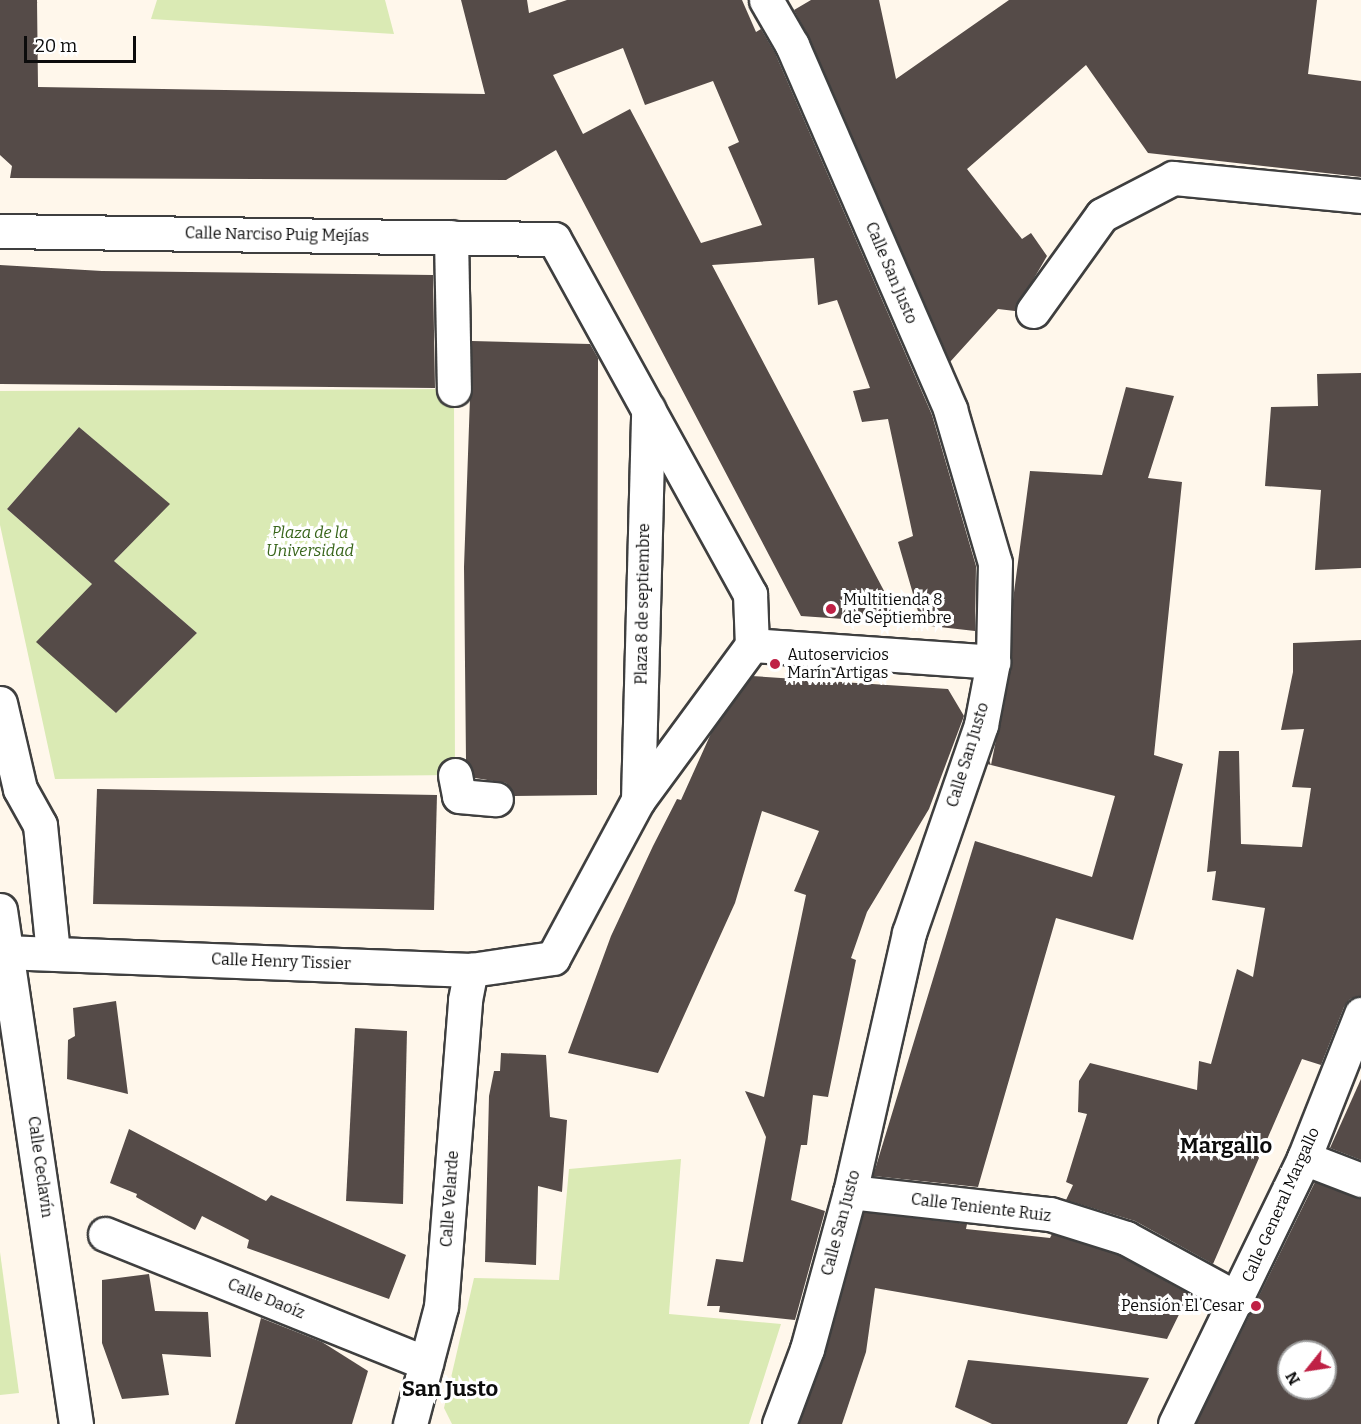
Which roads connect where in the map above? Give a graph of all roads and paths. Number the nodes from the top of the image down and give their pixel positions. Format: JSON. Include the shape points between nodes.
{"nodes":[{"id":1,"x":766,"y":0,"type":"edge"},
{"id":2,"x":1361,"y":196,"type":"edge"},
{"id":3,"x":0,"y":231,"type":"edge"},
{"id":4,"x":451,"y":237,"type":"junction"},
{"id":5,"x":1033,"y":311,"type":"dead end"},
{"id":6,"x":454,"y":388,"type":"dead end"},
{"id":7,"x":648,"y":408,"type":"junction"},
{"id":8,"x":752,"y":645,"type":"junction"},
{"id":9,"x":993,"y":663,"type":"junction"},
{"id":10,"x":0,"y":703,"type":"edge"},
{"id":11,"x":455,"y":775,"type":"dead end"},
{"id":12,"x":10,"y":794,"type":"edge"},
{"id":13,"x":496,"y":799,"type":"dead end"},
{"id":14,"x":638,"y":800,"type":"junction"},
{"id":15,"x":0,"y":910,"type":"edge"},
{"id":16,"x":9,"y":952,"type":"junction"},
{"id":17,"x":53,"y":953,"type":"junction"},
{"id":18,"x":553,"y":958,"type":"joint"},
{"id":19,"x":471,"y":970,"type":"junction"},
{"id":20,"x":1361,"y":1014,"type":"edge"},
{"id":21,"x":1304,"y":1158,"type":"junction"},
{"id":22,"x":1361,"y":1180,"type":"edge"},
{"id":23,"x":850,"y":1192,"type":"junction"},
{"id":24,"x":105,"y":1234,"type":"dead end"},
{"id":25,"x":1238,"y":1299,"type":"junction"},
{"id":26,"x":426,"y":1363,"type":"junction"},
{"id":27,"x":76,"y":1424,"type":"edge"},
{"id":28,"x":410,"y":1424,"type":"edge"},
{"id":29,"x":779,"y":1424,"type":"edge"},
{"id":30,"x":1175,"y":1424,"type":"edge"}],
"edges":[{"from":1,"to":9,"type":"street","name":"Calle San Justo","via":[[792,45],[950,409],[995,563]]},
{"from":2,"to":5,"type":"street","via":[[1173,178],[1102,215]]},
{"from":3,"to":4,"type":"street","name":"Calle Narciso Puig Mejías"},
{"from":4,"to":6,"type":"street"},
{"from":4,"to":7,"type":"street","name":"Calle Narciso Puig Mejías","via":[[554,238]]},
{"from":7,"to":8,"type":"street","via":[[750,594]]},
{"from":7,"to":14,"type":"street","name":"Plaza 8 de septiembre"},
{"from":8,"to":9,"type":"street"},
{"from":8,"to":14,"type":"street","name":"Plaza 8 de septiembre"},
{"from":9,"to":23,"type":"street","name":"Calle San Justo","via":[[981,725],[909,933]]},
{"from":10,"to":12,"type":"street"},
{"from":11,"to":13,"type":"street","via":[[459,796]]},
{"from":12,"to":17,"type":"street","via":[[40,825]]},
{"from":14,"to":18,"type":"street","name":"Plaza 8 de septiembre"},
{"from":15,"to":16,"type":"street","name":"Calle Ceclavín"},
{"from":16,"to":17,"type":"street","name":"Calle Henry Tissier"},
{"from":16,"to":27,"type":"street","name":"Calle Ceclavín"},
{"from":17,"to":19,"type":"street","name":"Calle Henry Tissier"},
{"from":18,"to":19,"type":"street","name":"Calle Henry Tissier"},
{"from":19,"to":26,"type":"street","name":"Calle Velarde","via":[[465,1000],[441,1307]]},
{"from":20,"to":21,"type":"street","name":"Calle General Margallo"},
{"from":21,"to":22,"type":"street"},
{"from":21,"to":25,"type":"street","name":"Calle General Margallo"},
{"from":23,"to":25,"type":"street","name":"Calle Teniente Ruiz","via":[[1050,1214],[1126,1238]]},
{"from":23,"to":29,"type":"street","name":"Calle San Justo","via":[[807,1349]]},
{"from":24,"to":26,"type":"street","name":"Calle Daoíz"},
{"from":25,"to":30,"type":"street","name":"Calle General Margallo"},
{"from":26,"to":28,"type":"street","name":"Calle Velarde"}]}
